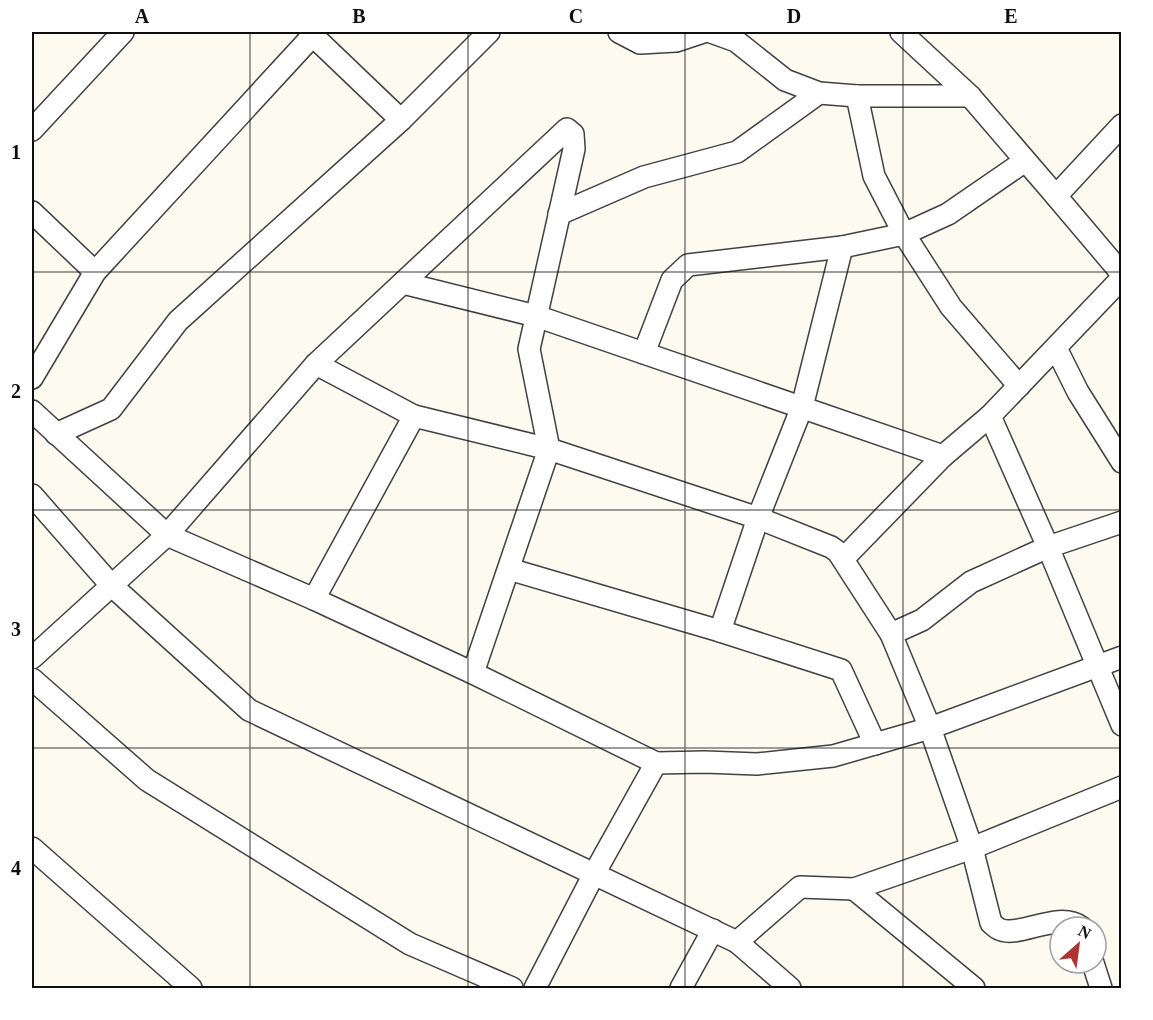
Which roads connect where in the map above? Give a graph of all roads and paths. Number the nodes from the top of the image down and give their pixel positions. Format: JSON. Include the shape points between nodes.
{"nodes":[{"id":1,"x":123,"y":32,"type":"edge"},
{"id":2,"x":489,"y":32,"type":"edge"},
{"id":3,"x":619,"y":32,"type":"edge"},
{"id":4,"x":703,"y":32,"type":"edge"},
{"id":5,"x":711,"y":32,"type":"edge"},
{"id":6,"x":901,"y":32,"type":"edge"},
{"id":7,"x":313,"y":33,"type":"edge"},
{"id":8,"x":819,"y":93,"type":"junction"},
{"id":9,"x":857,"y":96,"type":"junction"},
{"id":10,"x":970,"y":96,"type":"junction"},
{"id":11,"x":401,"y":120,"type":"junction"},
{"id":12,"x":1122,"y":125,"type":"edge"},
{"id":13,"x":32,"y":130,"type":"edge"},
{"id":14,"x":1025,"y":161,"type":"junction"},
{"id":15,"x":1056,"y":196,"type":"junction"},
{"id":16,"x":32,"y":212,"type":"edge"},
{"id":17,"x":559,"y":214,"type":"junction"},
{"id":18,"x":904,"y":234,"type":"junction"},
{"id":19,"x":842,"y":247,"type":"junction"},
{"id":20,"x":95,"y":272,"type":"junction"},
{"id":21,"x":1122,"y":274,"type":"edge"},
{"id":22,"x":1122,"y":278,"type":"edge"},
{"id":23,"x":403,"y":283,"type":"junction"},
{"id":24,"x":536,"y":316,"type":"junction"},
{"id":25,"x":1056,"y":348,"type":"junction"},
{"id":26,"x":644,"y":353,"type":"junction"},
{"id":27,"x":316,"y":364,"type":"junction"},
{"id":28,"x":32,"y":378,"type":"edge"},
{"id":29,"x":1019,"y":386,"type":"junction"},
{"id":30,"x":802,"y":407,"type":"junction"},
{"id":31,"x":32,"y":411,"type":"edge"},
{"id":32,"x":414,"y":416,"type":"junction"},
{"id":33,"x":990,"y":416,"type":"junction"},
{"id":34,"x":56,"y":434,"type":"junction"},
{"id":35,"x":549,"y":449,"type":"junction"},
{"id":36,"x":943,"y":456,"type":"junction"},
{"id":37,"x":1122,"y":462,"type":"edge"},
{"id":38,"x":32,"y":495,"type":"edge"},
{"id":39,"x":758,"y":518,"type":"junction"},
{"id":40,"x":1122,"y":522,"type":"edge"},
{"id":41,"x":167,"y":535,"type":"junction"},
{"id":42,"x":1048,"y":548,"type":"junction"},
{"id":43,"x":843,"y":559,"type":"junction"},
{"id":44,"x":508,"y":569,"type":"junction"},
{"id":45,"x":111,"y":585,"type":"junction"},
{"id":46,"x":314,"y":599,"type":"junction"},
{"id":47,"x":720,"y":631,"type":"junction"},
{"id":48,"x":891,"y":634,"type":"junction"},
{"id":49,"x":1122,"y":657,"type":"edge"},
{"id":50,"x":32,"y":658,"type":"edge"},
{"id":51,"x":1098,"y":665,"type":"junction"},
{"id":52,"x":473,"y":673,"type":"junction"},
{"id":53,"x":32,"y":679,"type":"edge"},
{"id":54,"x":1122,"y":725,"type":"edge"},
{"id":55,"x":930,"y":728,"type":"junction"},
{"id":56,"x":875,"y":744,"type":"junction"},
{"id":57,"x":656,"y":763,"type":"junction"},
{"id":58,"x":1122,"y":787,"type":"edge"},
{"id":59,"x":32,"y":848,"type":"edge"},
{"id":60,"x":972,"y":848,"type":"junction"},
{"id":61,"x":594,"y":874,"type":"junction"},
{"id":62,"x":854,"y":890,"type":"junction"},
{"id":63,"x":1048,"y":924,"type":"edge"},
{"id":64,"x":713,"y":930,"type":"junction"},
{"id":65,"x":738,"y":942,"type":"junction"},
{"id":66,"x":191,"y":988,"type":"edge"},
{"id":67,"x":512,"y":988,"type":"edge"},
{"id":68,"x":534,"y":988,"type":"edge"},
{"id":69,"x":681,"y":988,"type":"edge"},
{"id":70,"x":790,"y":988,"type":"edge"},
{"id":71,"x":974,"y":988,"type":"edge"}],
"edges":[{"from":1,"to":13,"type":"street"},
{"from":2,"to":11,"type":"street"},
{"from":3,"to":4,"type":"street","via":[[640,43],[676,41]]},
{"from":5,"to":8,"type":"street","via":[[736,41],[785,80]]},
{"from":6,"to":10,"type":"street"},
{"from":7,"to":11,"type":"street"},
{"from":7,"to":20,"type":"street"},
{"from":8,"to":9,"type":"street"},
{"from":8,"to":17,"type":"street","via":[[737,152],[644,177]]},
{"from":9,"to":10,"type":"street"},
{"from":9,"to":18,"type":"street","via":[[874,176]]},
{"from":10,"to":14,"type":"street"},
{"from":11,"to":34,"type":"street","via":[[178,321],[111,409]]},
{"from":12,"to":15,"type":"street"},
{"from":14,"to":15,"type":"street"},
{"from":14,"to":18,"type":"street","via":[[948,214]]},
{"from":15,"to":21,"type":"street"},
{"from":16,"to":20,"type":"street"},
{"from":17,"to":23,"type":"street","via":[[574,149],[573,134],[567,129]]},
{"from":17,"to":24,"type":"street"},
{"from":18,"to":19,"type":"street"},
{"from":18,"to":29,"type":"street","via":[[951,307]]},
{"from":19,"to":26,"type":"street","via":[[688,265],[672,280]]},
{"from":19,"to":30,"type":"street"},
{"from":20,"to":28,"type":"street"},
{"from":22,"to":25,"type":"street"},
{"from":23,"to":24,"type":"street"},
{"from":23,"to":27,"type":"street"},
{"from":24,"to":26,"type":"street"},
{"from":24,"to":35,"type":"street","via":[[529,349]]},
{"from":25,"to":29,"type":"street"},
{"from":25,"to":37,"type":"street","via":[[1078,392]]},
{"from":26,"to":30,"type":"street"},
{"from":27,"to":32,"type":"street"},
{"from":27,"to":41,"type":"street"},
{"from":29,"to":33,"type":"street"},
{"from":30,"to":36,"type":"street"},
{"from":30,"to":39,"type":"street"},
{"from":31,"to":34,"type":"street"},
{"from":32,"to":35,"type":"street"},
{"from":32,"to":46,"type":"street"},
{"from":33,"to":36,"type":"street"},
{"from":33,"to":42,"type":"street"},
{"from":34,"to":41,"type":"street"},
{"from":35,"to":39,"type":"street"},
{"from":35,"to":44,"type":"street"},
{"from":36,"to":43,"type":"street"},
{"from":38,"to":45,"type":"street"},
{"from":39,"to":43,"type":"street","via":[[831,547]]},
{"from":39,"to":47,"type":"street"},
{"from":40,"to":42,"type":"street"},
{"from":41,"to":45,"type":"street"},
{"from":41,"to":46,"type":"street"},
{"from":42,"to":48,"type":"street","via":[[971,582],[922,620]]},
{"from":42,"to":51,"type":"street"},
{"from":43,"to":48,"type":"street"},
{"from":44,"to":47,"type":"street"},
{"from":44,"to":52,"type":"street"},
{"from":45,"to":50,"type":"street"},
{"from":45,"to":61,"type":"street","via":[[249,710]]},
{"from":46,"to":52,"type":"street"},
{"from":47,"to":56,"type":"street","via":[[841,670]]},
{"from":48,"to":55,"type":"street"},
{"from":49,"to":51,"type":"street"},
{"from":51,"to":54,"type":"street"},
{"from":51,"to":55,"type":"street"},
{"from":52,"to":57,"type":"street"},
{"from":53,"to":67,"type":"street","via":[[147,780],[410,944]]},
{"from":55,"to":56,"type":"street"},
{"from":55,"to":60,"type":"street"},
{"from":56,"to":57,"type":"street","via":[[833,756],[757,764]]},
{"from":57,"to":61,"type":"street"},
{"from":58,"to":60,"type":"street"},
{"from":59,"to":66,"type":"street"},
{"from":60,"to":62,"type":"street"},
{"from":60,"to":63,"type":"street","via":[[991,923],[1008,931]]},
{"from":61,"to":64,"type":"street"},
{"from":61,"to":68,"type":"street"},
{"from":62,"to":65,"type":"street","via":[[800,887]]},
{"from":62,"to":71,"type":"street"},
{"from":64,"to":65,"type":"street"},
{"from":64,"to":69,"type":"street"},
{"from":65,"to":70,"type":"street"}]}
